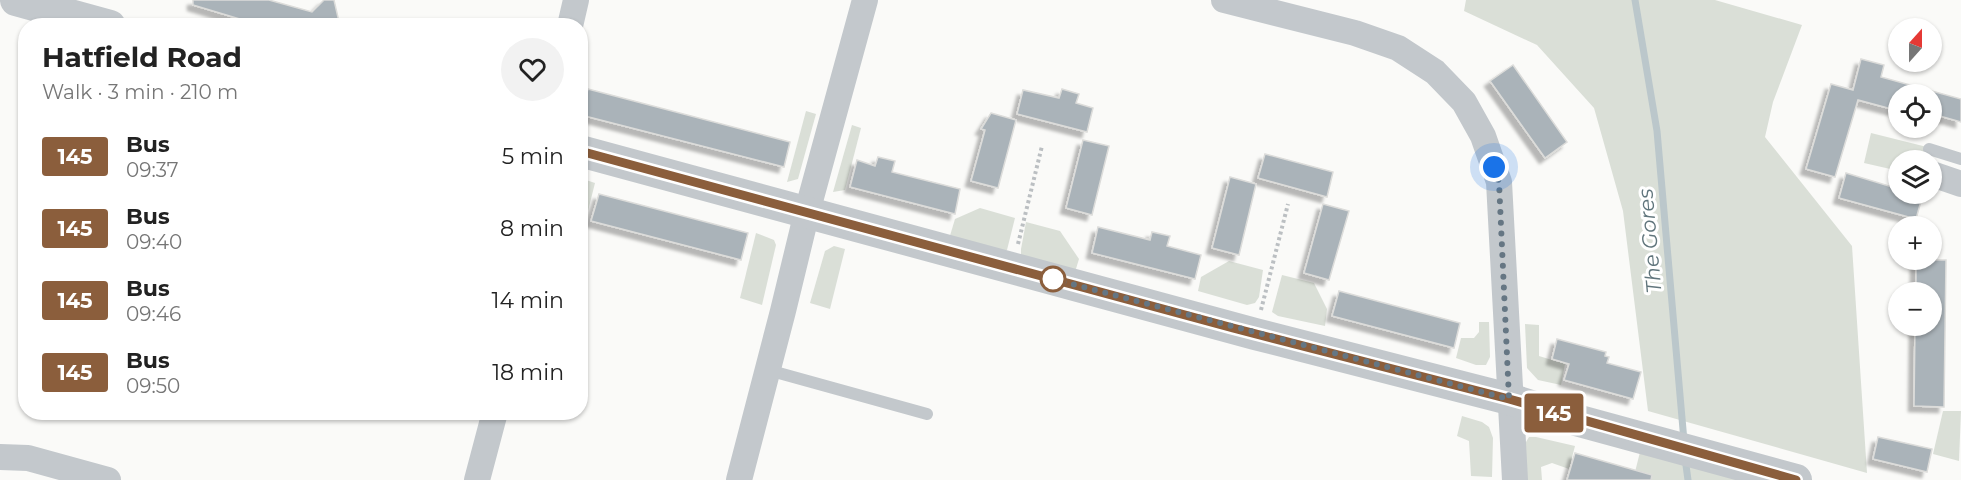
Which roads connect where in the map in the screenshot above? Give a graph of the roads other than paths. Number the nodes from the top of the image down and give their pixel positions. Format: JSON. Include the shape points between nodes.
{"nodes":[{"id":1,"x":16,"y":0,"type":"edge"},
{"id":2,"x":576,"y":0,"type":"edge"},
{"id":3,"x":865,"y":0,"type":"edge"},
{"id":4,"x":1224,"y":0,"type":"edge"},
{"id":5,"x":81,"y":18,"type":"edge"},
{"id":6,"x":572,"y":18,"type":"edge"},
{"id":7,"x":1929,"y":149,"type":"dead end"},
{"id":8,"x":588,"y":154,"type":"edge"},
{"id":9,"x":1961,"y":159,"type":"edge"},
{"id":10,"x":1942,"y":177,"type":"edge"},
{"id":11,"x":1961,"y":184,"type":"edge"},
{"id":12,"x":807,"y":212,"type":"junction"},
{"id":13,"x":768,"y":370,"type":"junction"},
{"id":14,"x":1509,"y":399,"type":"junction"},
{"id":15,"x":927,"y":414,"type":"dead end"},
{"id":16,"x":493,"y":420,"type":"edge"},
{"id":17,"x":0,"y":457,"type":"edge"},
{"id":18,"x":108,"y":480,"type":"edge"},
{"id":19,"x":477,"y":480,"type":"edge"},
{"id":20,"x":739,"y":480,"type":"edge"},
{"id":21,"x":1515,"y":480,"type":"edge"},
{"id":22,"x":1796,"y":480,"type":"edge"}],
"edges":[{"from":1,"to":5,"type":"street"},
{"from":2,"to":6,"type":"street"},
{"from":3,"to":12,"type":"street"},
{"from":4,"to":14,"type":"street","via":[[1355,33],[1398,48],[1435,72],[1464,102],[1483,136],[1499,182]]},
{"from":7,"to":9,"type":"lane"},
{"from":8,"to":12,"type":"street"},
{"from":10,"to":11,"type":"street"},
{"from":12,"to":13,"type":"street"},
{"from":12,"to":14,"type":"street"},
{"from":13,"to":15,"type":"lane"},
{"from":13,"to":20,"type":"street"},
{"from":14,"to":21,"type":"street"},
{"from":14,"to":22,"type":"street"},
{"from":16,"to":19,"type":"street"},
{"from":17,"to":18,"type":"street","via":[[28,458]]}]}
